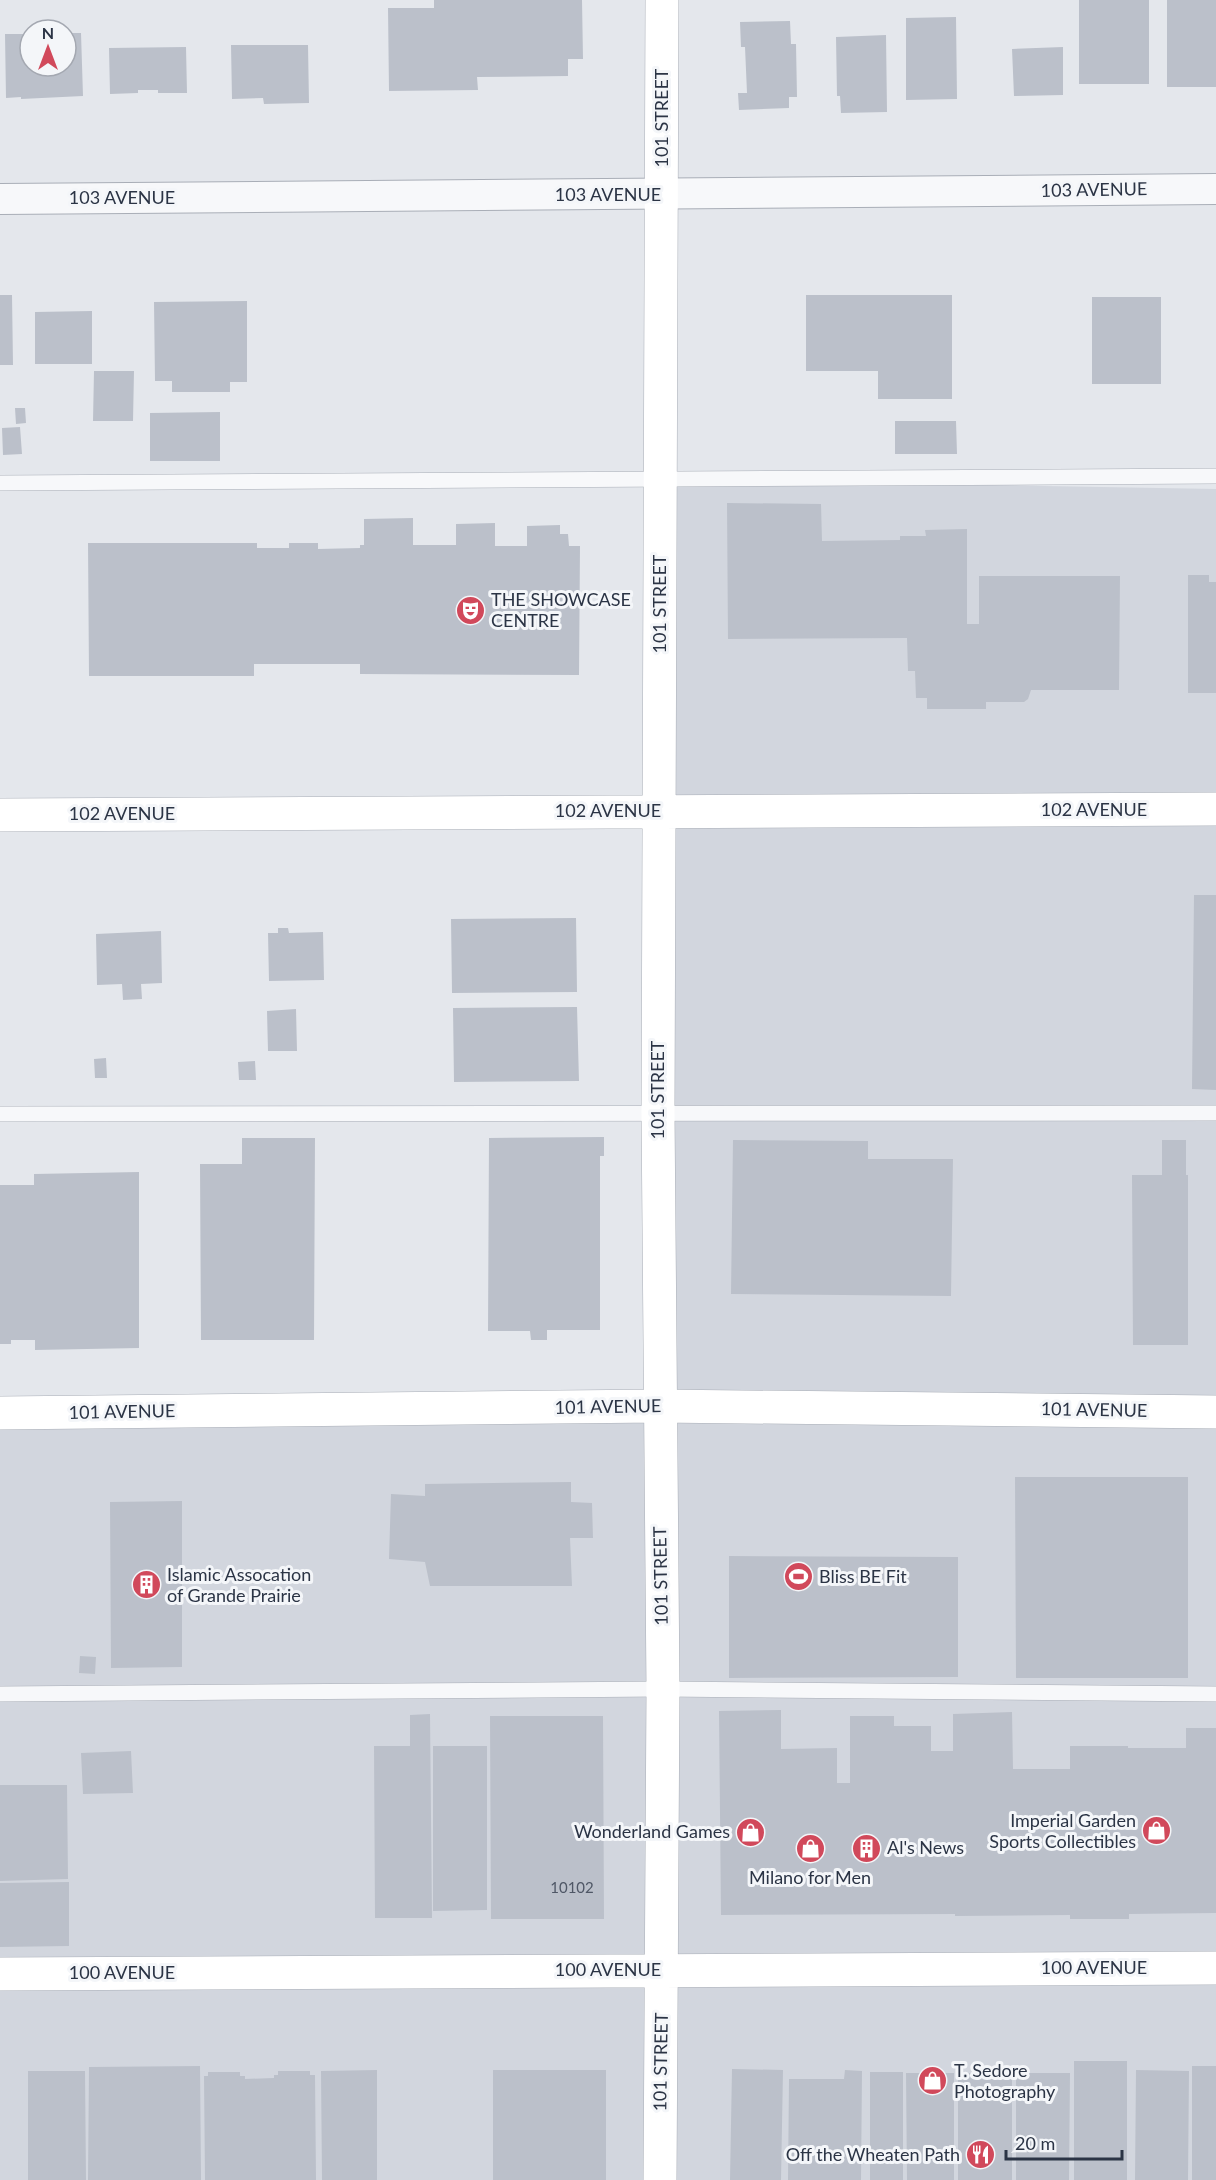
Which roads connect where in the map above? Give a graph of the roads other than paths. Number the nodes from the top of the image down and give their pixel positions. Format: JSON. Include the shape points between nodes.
{"nodes":[{"id":1,"x":662,"y":0,"type":"edge"},
{"id":2,"x":1216,"y":189,"type":"edge"},
{"id":3,"x":662,"y":194,"type":"junction"},
{"id":4,"x":0,"y":199,"type":"edge"},
{"id":5,"x":1216,"y":476,"type":"edge"},
{"id":6,"x":661,"y":479,"type":"junction"},
{"id":7,"x":0,"y":483,"type":"edge"},
{"id":8,"x":1216,"y":809,"type":"edge"},
{"id":9,"x":659,"y":811,"type":"junction"},
{"id":10,"x":0,"y":815,"type":"edge"},
{"id":11,"x":658,"y":1113,"type":"junction"},
{"id":12,"x":1216,"y":1113,"type":"edge"},
{"id":13,"x":0,"y":1114,"type":"edge"},
{"id":14,"x":659,"y":1406,"type":"junction"},
{"id":15,"x":1216,"y":1412,"type":"edge"},
{"id":16,"x":0,"y":1413,"type":"edge"},
{"id":17,"x":663,"y":1689,"type":"junction"},
{"id":18,"x":0,"y":1694,"type":"edge"},
{"id":19,"x":1216,"y":1694,"type":"edge"},
{"id":20,"x":1216,"y":1968,"type":"edge"},
{"id":21,"x":662,"y":1969,"type":"junction"},
{"id":22,"x":0,"y":1974,"type":"edge"},
{"id":23,"x":660,"y":2180,"type":"edge"}],
"edges":[{"from":1,"to":3,"type":"street","name":"101 STREET"},
{"from":2,"to":3,"type":"street","name":"103 AVENUE"},
{"from":3,"to":4,"type":"street","name":"103 AVENUE"},
{"from":3,"to":6,"type":"street","name":"101 STREET"},
{"from":5,"to":6,"type":"lane"},
{"from":6,"to":7,"type":"lane"},
{"from":6,"to":9,"type":"street","name":"101 STREET"},
{"from":8,"to":9,"type":"street","name":"102 AVENUE"},
{"from":9,"to":10,"type":"street","name":"102 AVENUE"},
{"from":9,"to":11,"type":"street","name":"101 STREET"},
{"from":11,"to":12,"type":"lane"},
{"from":11,"to":13,"type":"lane"},
{"from":11,"to":14,"type":"street","name":"101 STREET"},
{"from":14,"to":15,"type":"street","name":"101 AVENUE"},
{"from":14,"to":16,"type":"street","name":"101 AVENUE"},
{"from":14,"to":17,"type":"street","name":"101 STREET"},
{"from":17,"to":18,"type":"lane"},
{"from":17,"to":19,"type":"lane"},
{"from":17,"to":21,"type":"street","name":"101 STREET"},
{"from":20,"to":21,"type":"street","name":"100 AVENUE"},
{"from":21,"to":22,"type":"street","name":"100 AVENUE"},
{"from":21,"to":23,"type":"street","name":"101 STREET"}]}
